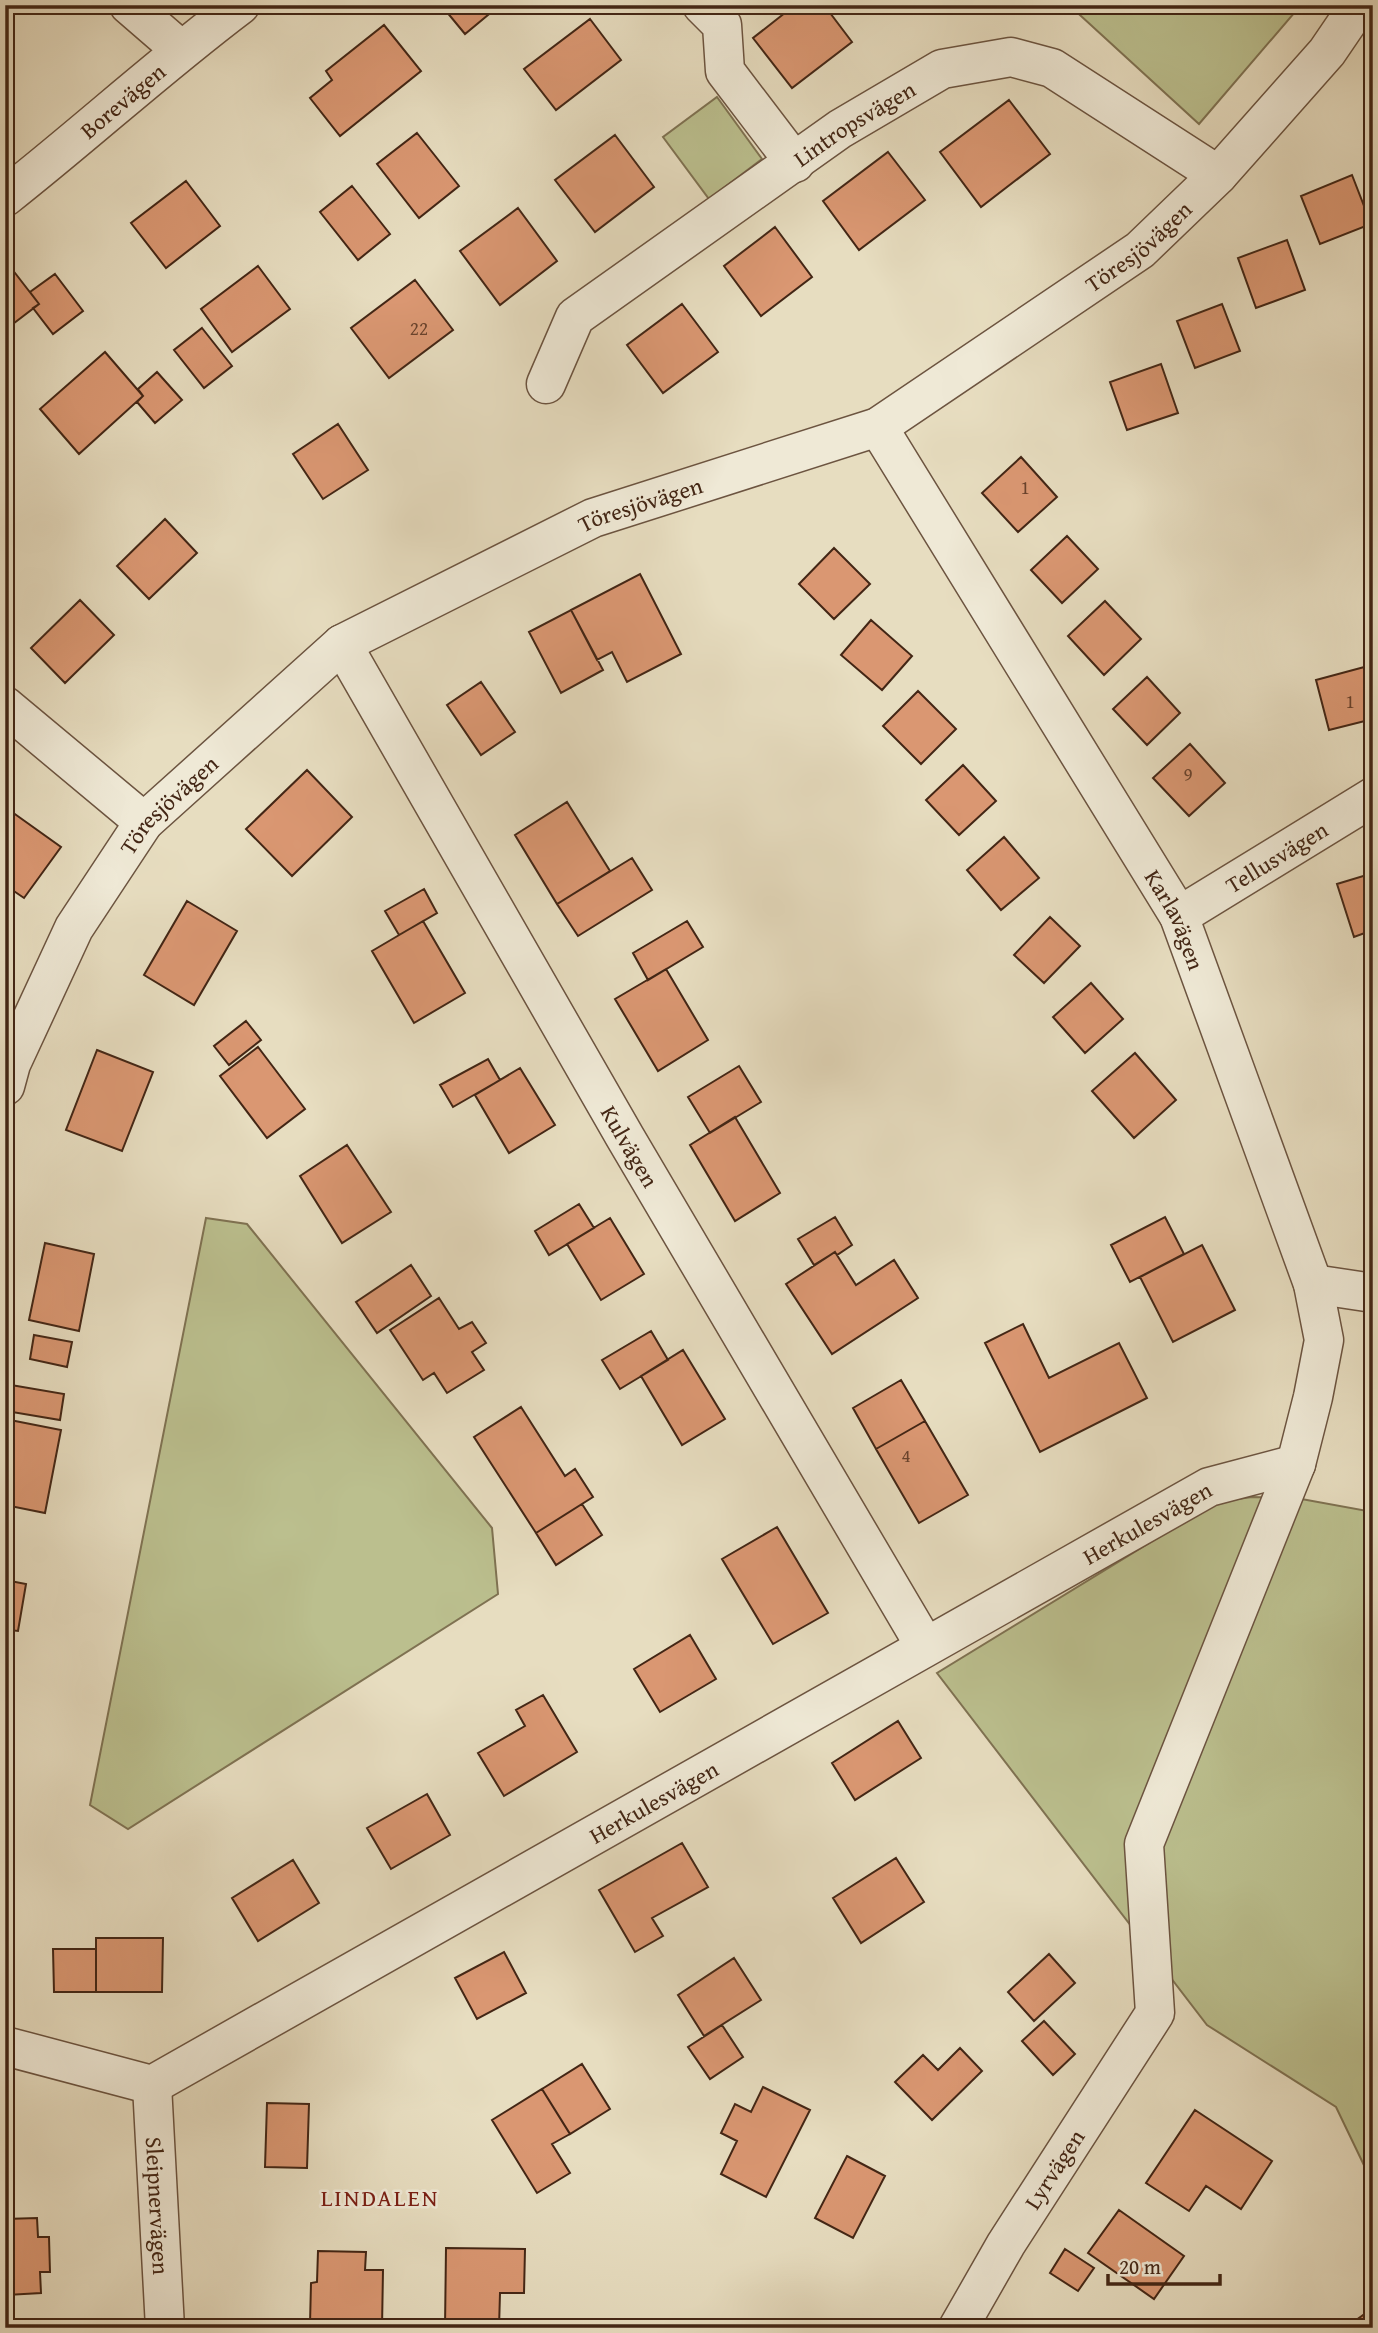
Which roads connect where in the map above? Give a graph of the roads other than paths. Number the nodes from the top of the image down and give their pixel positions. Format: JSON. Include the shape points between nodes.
{"nodes":[{"id":1,"x":129,"y":5,"type":"edge"},
{"id":2,"x":240,"y":5,"type":"edge"},
{"id":3,"x":702,"y":5,"type":"edge"},
{"id":4,"x":1359,"y":5,"type":"edge"},
{"id":5,"x":181,"y":50,"type":"junction"},
{"id":6,"x":795,"y":163,"type":"junction"},
{"id":7,"x":1218,"y":175,"type":"junction"},
{"id":8,"x":5,"y":197,"type":"edge"},
{"id":9,"x":547,"y":384,"type":"dead end"},
{"id":10,"x":878,"y":427,"type":"junction"},
{"id":11,"x":342,"y":644,"type":"junction"},
{"id":12,"x":5,"y":706,"type":"edge"},
{"id":13,"x":1373,"y":797,"type":"edge"},
{"id":14,"x":144,"y":822,"type":"junction"},
{"id":15,"x":1179,"y":915,"type":"junction"},
{"id":16,"x":7,"y":1070,"type":"edge"},
{"id":17,"x":1313,"y":1284,"type":"junction"},
{"id":18,"x":1373,"y":1293,"type":"edge"},
{"id":19,"x":1296,"y":1464,"type":"junction"},
{"id":20,"x":925,"y":1646,"type":"junction"},
{"id":21,"x":1154,"y":2013,"type":"joint"},
{"id":22,"x":5,"y":2046,"type":"edge"},
{"id":23,"x":152,"y":2085,"type":"junction"},
{"id":24,"x":165,"y":2328,"type":"edge"},
{"id":25,"x":958,"y":2328,"type":"edge"}],
"edges":[{"from":1,"to":5,"type":"street"},
{"from":2,"to":5,"type":"street","name":"Borevägen"},
{"from":3,"to":6,"type":"street","via":[[722,24],[725,71]]},
{"from":4,"to":7,"type":"street","name":"Töresjövägen","via":[[1327,52]]},
{"from":5,"to":8,"type":"street","name":"Borevägen"},
{"from":6,"to":7,"type":"street","name":"Lintropsvägen","via":[[840,130],[942,69],[1011,57],[1052,68]]},
{"from":6,"to":9,"type":"street","name":"Lintropsvägen","via":[[575,317]]},
{"from":7,"to":10,"type":"street","name":"Töresjövägen","via":[[1140,250]]},
{"from":10,"to":11,"type":"street","name":"Töresjövägen","via":[[593,518]]},
{"from":10,"to":15,"type":"street","name":"Karlavägen"},
{"from":11,"to":14,"type":"street","name":"Töresjövägen"},
{"from":11,"to":20,"type":"street","name":"Kulvägen"},
{"from":12,"to":14,"type":"street"},
{"from":13,"to":15,"type":"street","name":"Tellusvägen"},
{"from":14,"to":16,"type":"street","name":"Töresjövägen","via":[[74,928]]},
{"from":15,"to":17,"type":"street","name":"Karlavägen"},
{"from":17,"to":18,"type":"street"},
{"from":17,"to":19,"type":"street","name":"Karlavägen","via":[[1324,1340]]},
{"from":19,"to":20,"type":"street","name":"Herkulesvägen","via":[[1209,1487]]},
{"from":19,"to":21,"type":"street","name":"Karlavägen","via":[[1144,1844]]},
{"from":20,"to":23,"type":"street","name":"Herkulesvägen"},
{"from":21,"to":25,"type":"street","name":"Lyrvägen","via":[[1006,2244]]},
{"from":22,"to":23,"type":"street"},
{"from":23,"to":24,"type":"street","name":"Sleipnervägen"}]}
